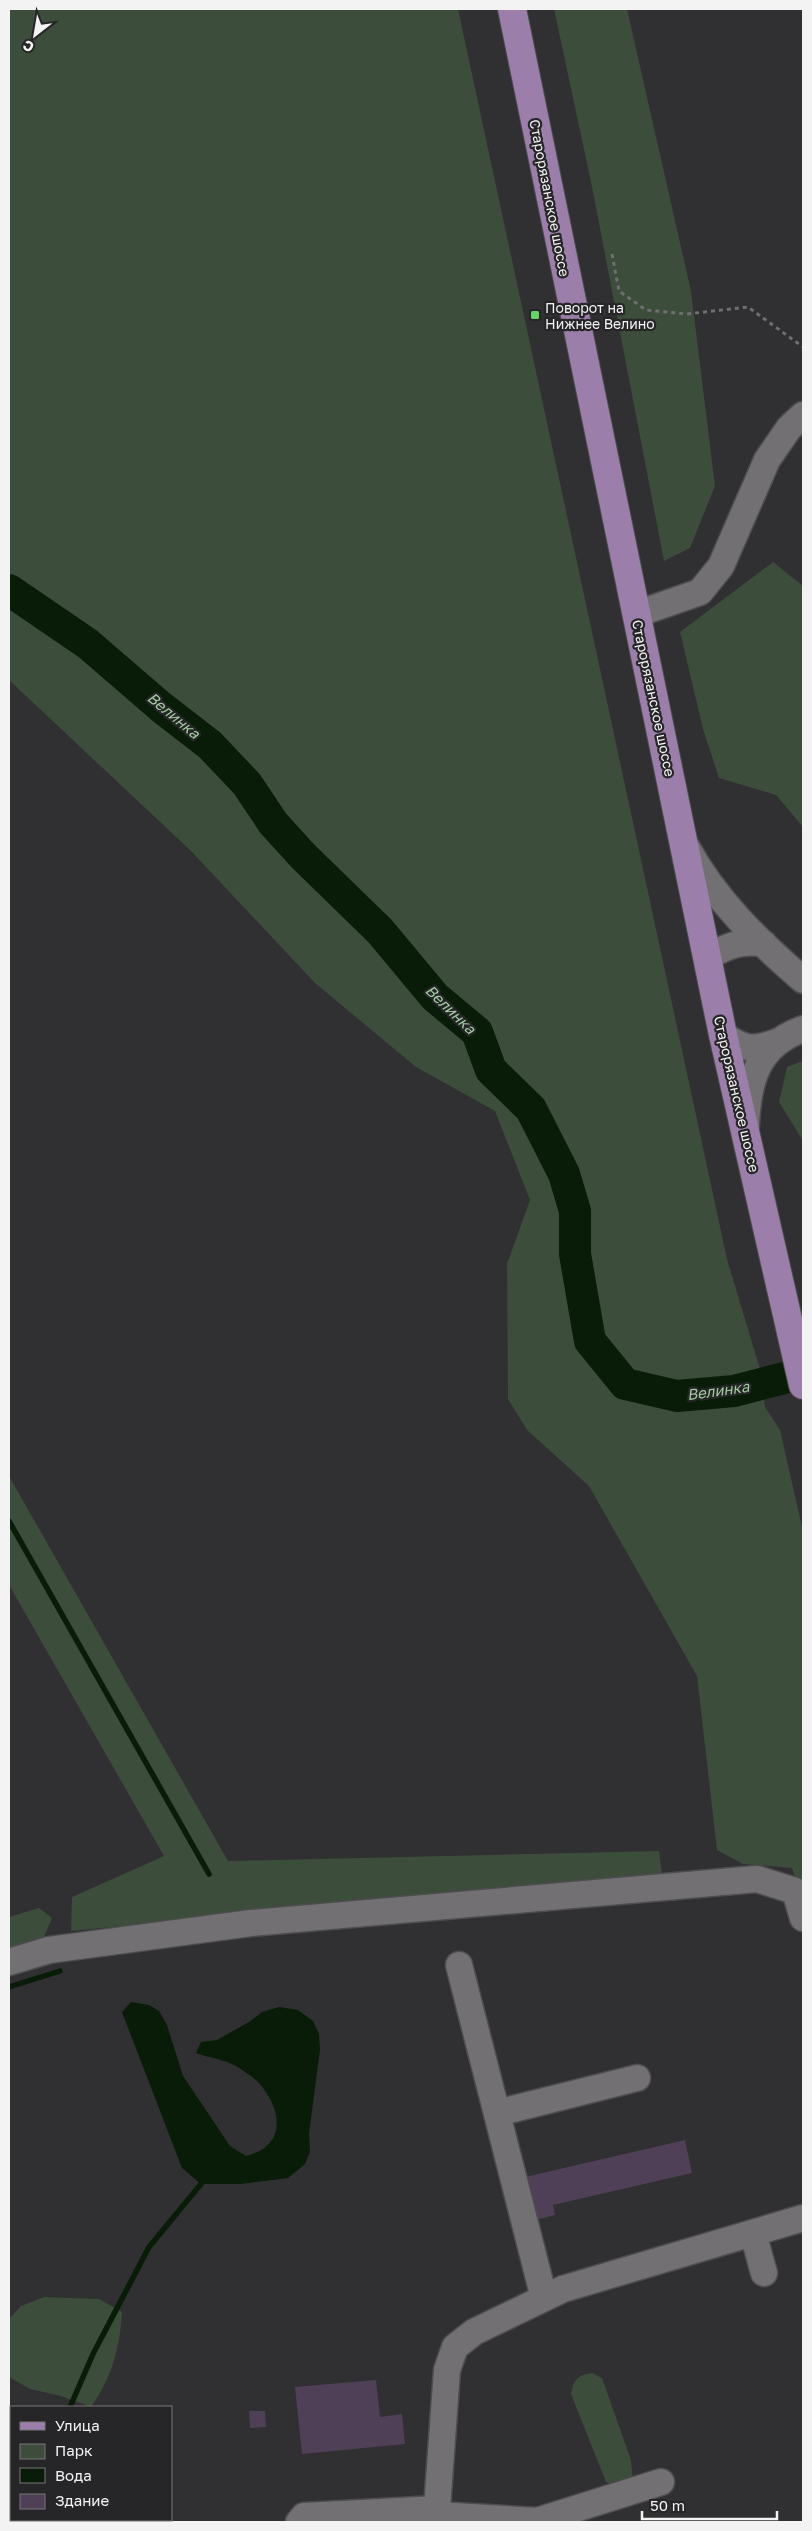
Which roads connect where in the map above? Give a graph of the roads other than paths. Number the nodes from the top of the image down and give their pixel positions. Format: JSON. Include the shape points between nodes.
{"nodes":[{"id":1,"x":512,"y":9,"type":"edge"},
{"id":2,"x":803,"y":415,"type":"edge"},
{"id":3,"x":637,"y":614,"type":"junction"},
{"id":4,"x":684,"y":842,"type":"junction"},
{"id":5,"x":764,"y":944,"type":"junction"},
{"id":6,"x":707,"y":957,"type":"junction"},
{"id":7,"x":803,"y":980,"type":"edge"},
{"id":8,"x":803,"y":1029,"type":"edge"},
{"id":9,"x":723,"y":1035,"type":"junction"},
{"id":10,"x":779,"y":1041,"type":"junction"},
{"id":11,"x":746,"y":1133,"type":"junction"},
{"id":12,"x":803,"y":1385,"type":"edge"},
{"id":13,"x":803,"y":1918,"type":"edge"},
{"id":14,"x":9,"y":1962,"type":"edge"},
{"id":15,"x":459,"y":1965,"type":"dead end"},
{"id":16,"x":637,"y":2078,"type":"dead end"},
{"id":17,"x":497,"y":2113,"type":"junction"},
{"id":18,"x":803,"y":2218,"type":"edge"},
{"id":19,"x":753,"y":2233,"type":"junction"},
{"id":20,"x":764,"y":2273,"type":"dead end"},
{"id":21,"x":544,"y":2298,"type":"junction"},
{"id":22,"x":661,"y":2482,"type":"dead end"},
{"id":23,"x":436,"y":2516,"type":"edge"},
{"id":24,"x":300,"y":2522,"type":"edge"}],
"edges":[{"from":1,"to":3,"type":"main road","name":"Старорязанское шоссе"},
{"from":2,"to":3,"type":"street","via":[[789,428],[767,460],[721,566],[700,592]]},
{"from":3,"to":4,"type":"main road","name":"Старорязанское шоссе"},
{"from":4,"to":5,"type":"street","via":[[716,894]]},
{"from":4,"to":6,"type":"main road","name":"Старорязанское шоссе"},
{"from":5,"to":6,"type":"street","via":[[738,943]]},
{"from":5,"to":7,"type":"street"},
{"from":6,"to":9,"type":"main road","name":"Старорязанское шоссе"},
{"from":8,"to":10,"type":"street"},
{"from":9,"to":10,"type":"street","via":[[748,1048],[762,1048]]},
{"from":9,"to":11,"type":"main road","name":"Старорязанское шоссе"},
{"from":10,"to":11,"type":"street","via":[[762,1057],[753,1076],[747,1103]]},
{"from":11,"to":12,"type":"main road","name":"Старорязанское шоссе"},
{"from":13,"to":14,"type":"street","via":[[795,1891],[757,1879],[251,1923],[49,1950]]},
{"from":15,"to":17,"type":"street"},
{"from":16,"to":17,"type":"street"},
{"from":17,"to":21,"type":"street"},
{"from":18,"to":19,"type":"street"},
{"from":19,"to":20,"type":"street"},
{"from":19,"to":21,"type":"street","via":[[563,2289]]},
{"from":21,"to":23,"type":"street","via":[[474,2332],[455,2347],[447,2370]]},
{"from":22,"to":23,"type":"street","via":[[538,2521]]},
{"from":23,"to":24,"type":"street","via":[[304,2516]]}]}
